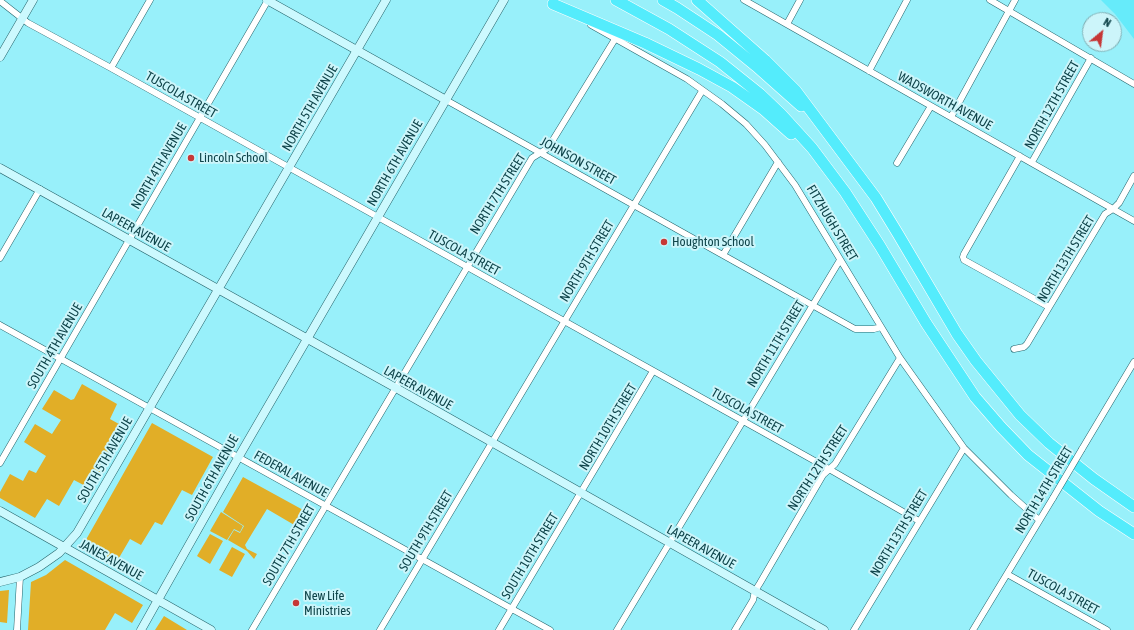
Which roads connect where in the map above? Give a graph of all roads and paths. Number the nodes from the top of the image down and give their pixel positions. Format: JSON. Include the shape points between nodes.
{"nodes":[{"id":1,"x":33,"y":0,"type":"edge"},
{"id":2,"x":150,"y":0,"type":"edge"},
{"id":3,"x":268,"y":0,"type":"edge"},
{"id":4,"x":386,"y":0,"type":"edge"},
{"id":5,"x":504,"y":0,"type":"edge"},
{"id":6,"x":616,"y":0,"type":"edge"},
{"id":7,"x":663,"y":0,"type":"edge"},
{"id":8,"x":697,"y":0,"type":"edge"},
{"id":9,"x":744,"y":0,"type":"edge"},
{"id":10,"x":800,"y":0,"type":"edge"},
{"id":11,"x":907,"y":0,"type":"edge"},
{"id":12,"x":990,"y":0,"type":"edge"},
{"id":13,"x":1016,"y":0,"type":"edge"},
{"id":14,"x":1,"y":2,"type":"edge"},
{"id":15,"x":550,"y":2,"type":"edge"},
{"id":16,"x":1010,"y":11,"type":"junction"},
{"id":17,"x":22,"y":19,"type":"junction"},
{"id":18,"x":787,"y":24,"type":"junction"},
{"id":19,"x":615,"y":39,"type":"junction"},
{"id":20,"x":357,"y":50,"type":"junction"},
{"id":21,"x":0,"y":57,"type":"edge"},
{"id":22,"x":1091,"y":58,"type":"junction"},
{"id":23,"x":112,"y":68,"type":"junction"},
{"id":24,"x":869,"y":71,"type":"junction"},
{"id":25,"x":1134,"y":84,"type":"edge"},
{"id":26,"x":702,"y":91,"type":"junction"},
{"id":27,"x":446,"y":100,"type":"junction"},
{"id":28,"x":931,"y":106,"type":"junction"},
{"id":29,"x":951,"y":117,"type":"junction"},
{"id":30,"x":200,"y":118,"type":"junction"},
{"id":31,"x":826,"y":132,"type":"junction"},
{"id":32,"x":540,"y":153,"type":"junction"},
{"id":33,"x":1020,"y":156,"type":"junction"},
{"id":34,"x":778,"y":162,"type":"junction"},
{"id":35,"x":1032,"y":162,"type":"junction"},
{"id":36,"x":898,"y":163,"type":"dead end"},
{"id":37,"x":824,"y":164,"type":"junction"},
{"id":38,"x":0,"y":168,"type":"edge"},
{"id":39,"x":289,"y":168,"type":"junction"},
{"id":40,"x":1134,"y":176,"type":"edge"},
{"id":41,"x":40,"y":189,"type":"junction"},
{"id":42,"x":633,"y":205,"type":"junction"},
{"id":43,"x":1113,"y":209,"type":"junction"},
{"id":44,"x":378,"y":217,"type":"junction"},
{"id":45,"x":1134,"y":221,"type":"edge"},
{"id":46,"x":129,"y":240,"type":"junction"},
{"id":47,"x":723,"y":255,"type":"junction"},
{"id":48,"x":0,"y":258,"type":"edge"},
{"id":49,"x":840,"y":260,"type":"junction"},
{"id":50,"x":467,"y":267,"type":"junction"},
{"id":51,"x":218,"y":290,"type":"junction"},
{"id":52,"x":812,"y":305,"type":"junction"},
{"id":53,"x":1049,"y":307,"type":"junction"},
{"id":54,"x":564,"y":321,"type":"junction"},
{"id":55,"x":0,"y":325,"type":"edge"},
{"id":56,"x":881,"y":327,"type":"junction"},
{"id":57,"x":306,"y":339,"type":"junction"},
{"id":58,"x":1014,"y":350,"type":"dead end"},
{"id":59,"x":60,"y":358,"type":"junction"},
{"id":60,"x":900,"y":358,"type":"junction"},
{"id":61,"x":1134,"y":362,"type":"edge"},
{"id":62,"x":653,"y":371,"type":"junction"},
{"id":63,"x":396,"y":388,"type":"junction"},
{"id":64,"x":149,"y":408,"type":"junction"},
{"id":65,"x":742,"y":421,"type":"junction"},
{"id":66,"x":492,"y":443,"type":"junction"},
{"id":67,"x":964,"y":448,"type":"junction"},
{"id":68,"x":238,"y":458,"type":"junction"},
{"id":69,"x":0,"y":463,"type":"edge"},
{"id":70,"x":829,"y":470,"type":"junction"},
{"id":71,"x":581,"y":493,"type":"junction"},
{"id":72,"x":325,"y":505,"type":"junction"},
{"id":73,"x":1134,"y":507,"type":"edge"},
{"id":74,"x":0,"y":511,"type":"edge"},
{"id":75,"x":1039,"y":520,"type":"junction"},
{"id":76,"x":919,"y":521,"type":"junction"},
{"id":77,"x":1134,"y":534,"type":"edge"},
{"id":78,"x":669,"y":543,"type":"junction"},
{"id":79,"x":64,"y":548,"type":"junction"},
{"id":80,"x":422,"y":559,"type":"junction"},
{"id":81,"x":1008,"y":574,"type":"junction"},
{"id":82,"x":20,"y":577,"type":"junction"},
{"id":83,"x":0,"y":582,"type":"edge"},
{"id":84,"x":755,"y":591,"type":"junction"},
{"id":85,"x":157,"y":600,"type":"junction"},
{"id":86,"x":512,"y":609,"type":"junction"},
{"id":87,"x":17,"y":630,"type":"edge"},
{"id":88,"x":141,"y":630,"type":"edge"},
{"id":89,"x":212,"y":630,"type":"edge"},
{"id":90,"x":252,"y":630,"type":"edge"},
{"id":91,"x":380,"y":630,"type":"edge"},
{"id":92,"x":499,"y":630,"type":"edge"},
{"id":93,"x":550,"y":630,"type":"edge"},
{"id":94,"x":617,"y":630,"type":"edge"},
{"id":95,"x":735,"y":630,"type":"edge"},
{"id":96,"x":824,"y":630,"type":"edge"},
{"id":97,"x":854,"y":630,"type":"edge"},
{"id":98,"x":974,"y":630,"type":"edge"},
{"id":99,"x":1107,"y":630,"type":"edge"}],
"edges":[{"from":1,"to":17,"type":"street"},
{"from":2,"to":23,"type":"street"},
{"from":3,"to":20,"type":"street","name":"JOHNSON STREET"},
{"from":3,"to":30,"type":"street","name":"NORTH 4TH AVENUE"},
{"from":4,"to":20,"type":"street","name":"NORTH 5TH AVENUE"},
{"from":5,"to":27,"type":"street","name":"NORTH 6TH AVENUE"},
{"from":6,"to":37,"type":"highway","via":[[669,29],[720,62],[781,114]]},
{"from":7,"to":31,"type":"highway","via":[[718,35],[793,98]]},
{"from":8,"to":31,"type":"highway","via":[[796,91]]},
{"from":9,"to":18,"type":"street","name":"WADSWORTH AVENUE"},
{"from":10,"to":18,"type":"street"},
{"from":11,"to":24,"type":"street"},
{"from":12,"to":16,"type":"street"},
{"from":13,"to":16,"type":"street"},
{"from":14,"to":17,"type":"street","name":"TUSCOLA STREET"},
{"from":15,"to":19,"type":"street","name":"FITZHUGH STREET"},
{"from":15,"to":37,"type":"highway","via":[[645,43],[732,87],[763,109]]},
{"from":16,"to":22,"type":"street"},
{"from":16,"to":29,"type":"street"},
{"from":17,"to":21,"type":"street"},
{"from":17,"to":23,"type":"street","name":"TUSCOLA STREET"},
{"from":18,"to":24,"type":"street","name":"WADSWORTH AVENUE"},
{"from":19,"to":26,"type":"street","name":"FITZHUGH STREET","via":[[687,79]]},
{"from":19,"to":32,"type":"street","name":"NORTH 7TH STREET","via":[[548,148]]},
{"from":20,"to":27,"type":"street","name":"JOHNSON STREET"},
{"from":20,"to":39,"type":"street","name":"NORTH 5TH AVENUE"},
{"from":22,"to":25,"type":"street"},
{"from":22,"to":35,"type":"street","name":"NORTH 12TH STREET"},
{"from":23,"to":30,"type":"street","name":"TUSCOLA STREET"},
{"from":24,"to":28,"type":"street","name":"WADSWORTH AVENUE"},
{"from":26,"to":34,"type":"street","name":"FITZHUGH STREET","via":[[746,124]]},
{"from":26,"to":42,"type":"street","name":"NORTH 9TH STREET"},
{"from":27,"to":32,"type":"street","name":"JOHNSON STREET"},
{"from":27,"to":44,"type":"street","name":"NORTH 6TH AVENUE"},
{"from":28,"to":29,"type":"street","name":"WADSWORTH AVENUE"},
{"from":28,"to":36,"type":"street"},
{"from":29,"to":33,"type":"street","name":"WADSWORTH AVENUE"},
{"from":30,"to":39,"type":"street","name":"TUSCOLA STREET"},
{"from":30,"to":46,"type":"street","name":"NORTH 4TH AVENUE"},
{"from":31,"to":73,"type":"highway","via":[[880,204],[958,334],[1020,416],[1049,443]]},
{"from":32,"to":42,"type":"street","name":"JOHNSON STREET"},
{"from":32,"to":50,"type":"street","name":"NORTH 7TH STREET","via":[[532,158]]},
{"from":33,"to":35,"type":"street","name":"WADSWORTH AVENUE"},
{"from":33,"to":53,"type":"street","name":"NORTH 12TH STREET","via":[[963,257],[964,260]]},
{"from":34,"to":47,"type":"street"},
{"from":34,"to":49,"type":"street","name":"FITZHUGH STREET"},
{"from":35,"to":43,"type":"street","name":"WADSWORTH AVENUE"},
{"from":37,"to":77,"type":"highway","via":[[862,218],[975,397],[1028,455],[1099,511]]},
{"from":38,"to":41,"type":"street","name":"LAPEER AVENUE"},
{"from":39,"to":44,"type":"street","name":"TUSCOLA STREET"},
{"from":39,"to":51,"type":"street","name":"NORTH 5TH AVENUE"},
{"from":40,"to":43,"type":"street","name":"NORTH 13TH STREET"},
{"from":41,"to":46,"type":"street","name":"LAPEER AVENUE"},
{"from":41,"to":48,"type":"street"},
{"from":42,"to":47,"type":"street","name":"JOHNSON STREET"},
{"from":42,"to":54,"type":"street","name":"NORTH 9TH STREET"},
{"from":43,"to":45,"type":"street","name":"WADSWORTH AVENUE"},
{"from":43,"to":53,"type":"street","name":"NORTH 13TH STREET","via":[[1105,214]]},
{"from":44,"to":50,"type":"street","name":"TUSCOLA STREET"},
{"from":44,"to":57,"type":"street","name":"NORTH 6TH AVENUE"},
{"from":46,"to":51,"type":"street","name":"LAPEER AVENUE"},
{"from":46,"to":59,"type":"street","name":"SOUTH 4TH AVENUE"},
{"from":47,"to":52,"type":"street","name":"JOHNSON STREET"},
{"from":49,"to":52,"type":"street","name":"NORTH 11TH STREET"},
{"from":49,"to":56,"type":"street","name":"FITZHUGH STREET"},
{"from":50,"to":54,"type":"street","name":"TUSCOLA STREET"},
{"from":50,"to":63,"type":"street","name":"NORTH 7TH STREET"},
{"from":51,"to":57,"type":"street","name":"LAPEER AVENUE"},
{"from":51,"to":64,"type":"street","name":"SOUTH 5TH AVENUE"},
{"from":52,"to":56,"type":"street","name":"JOHNSON STREET","via":[[856,329]]},
{"from":52,"to":65,"type":"street","name":"NORTH 11TH STREET"},
{"from":53,"to":58,"type":"street","name":"NORTH 13TH STREET","via":[[1028,344],[1024,348]]},
{"from":54,"to":62,"type":"street","name":"TUSCOLA STREET"},
{"from":54,"to":66,"type":"street","name":"NORTH 9TH STREET"},
{"from":55,"to":59,"type":"street","name":"FEDERAL AVENUE"},
{"from":56,"to":60,"type":"street","name":"FITZHUGH STREET"},
{"from":57,"to":63,"type":"street","name":"LAPEER AVENUE"},
{"from":57,"to":68,"type":"street","name":"SOUTH 6TH AVENUE"},
{"from":59,"to":64,"type":"street","name":"FEDERAL AVENUE"},
{"from":59,"to":69,"type":"street","name":"SOUTH 4TH AVENUE"},
{"from":60,"to":67,"type":"street","name":"FITZHUGH STREET"},
{"from":60,"to":70,"type":"street","name":"NORTH 12TH STREET"},
{"from":61,"to":75,"type":"street","name":"NORTH 14TH STREET","bridge":true},
{"from":62,"to":65,"type":"street","name":"TUSCOLA STREET"},
{"from":62,"to":71,"type":"street","name":"NORTH 10TH STREET"},
{"from":63,"to":66,"type":"street","name":"LAPEER AVENUE"},
{"from":63,"to":72,"type":"street","name":"SOUTH 7TH STREET"},
{"from":64,"to":68,"type":"street","name":"FEDERAL AVENUE"},
{"from":64,"to":79,"type":"street","name":"SOUTH 5TH AVENUE","via":[[77,533]]},
{"from":65,"to":70,"type":"street","name":"TUSCOLA STREET"},
{"from":65,"to":78,"type":"street","name":"NORTH 11TH STREET"},
{"from":66,"to":71,"type":"street","name":"LAPEER AVENUE"},
{"from":66,"to":80,"type":"street","name":"SOUTH 9TH STREET"},
{"from":67,"to":75,"type":"street","name":"FITZHUGH STREET"},
{"from":67,"to":76,"type":"street","name":"NORTH 13TH STREET"},
{"from":68,"to":72,"type":"street","name":"FEDERAL AVENUE"},
{"from":68,"to":85,"type":"street","name":"SOUTH 6TH AVENUE"},
{"from":70,"to":76,"type":"street","name":"TUSCOLA STREET"},
{"from":70,"to":84,"type":"street","name":"NORTH 12TH STREET"},
{"from":71,"to":78,"type":"street","name":"LAPEER AVENUE"},
{"from":71,"to":86,"type":"street","name":"SOUTH 10TH STREET"},
{"from":72,"to":80,"type":"street","name":"FEDERAL AVENUE"},
{"from":72,"to":90,"type":"street","name":"SOUTH 7TH STREET"},
{"from":74,"to":79,"type":"street","name":"JANES AVENUE"},
{"from":75,"to":81,"type":"street","name":"NORTH 14TH STREET"},
{"from":76,"to":97,"type":"street","name":"NORTH 13TH STREET"},
{"from":78,"to":84,"type":"street","name":"LAPEER AVENUE"},
{"from":78,"to":94,"type":"street","name":"NORTH 11TH STREET"},
{"from":79,"to":82,"type":"street","name":"SOUTH 5TH AVENUE","via":[[51,559]]},
{"from":79,"to":85,"type":"street","name":"JANES AVENUE"},
{"from":80,"to":86,"type":"street","name":"FEDERAL AVENUE"},
{"from":80,"to":91,"type":"street","name":"SOUTH 9TH STREET"},
{"from":81,"to":98,"type":"street","name":"NORTH 14TH STREET"},
{"from":81,"to":99,"type":"street","name":"TUSCOLA STREET"},
{"from":82,"to":83,"type":"street","name":"SOUTH 5TH AVENUE"},
{"from":82,"to":87,"type":"street"},
{"from":84,"to":95,"type":"street","name":"NORTH 12TH STREET","via":[[753,600]]},
{"from":84,"to":96,"type":"street","name":"LAPEER AVENUE"},
{"from":85,"to":88,"type":"street","name":"SOUTH 6TH AVENUE"},
{"from":85,"to":89,"type":"street","name":"JANES AVENUE"},
{"from":86,"to":92,"type":"street","name":"SOUTH 10TH STREET"},
{"from":86,"to":93,"type":"street","name":"FEDERAL AVENUE"}]}
